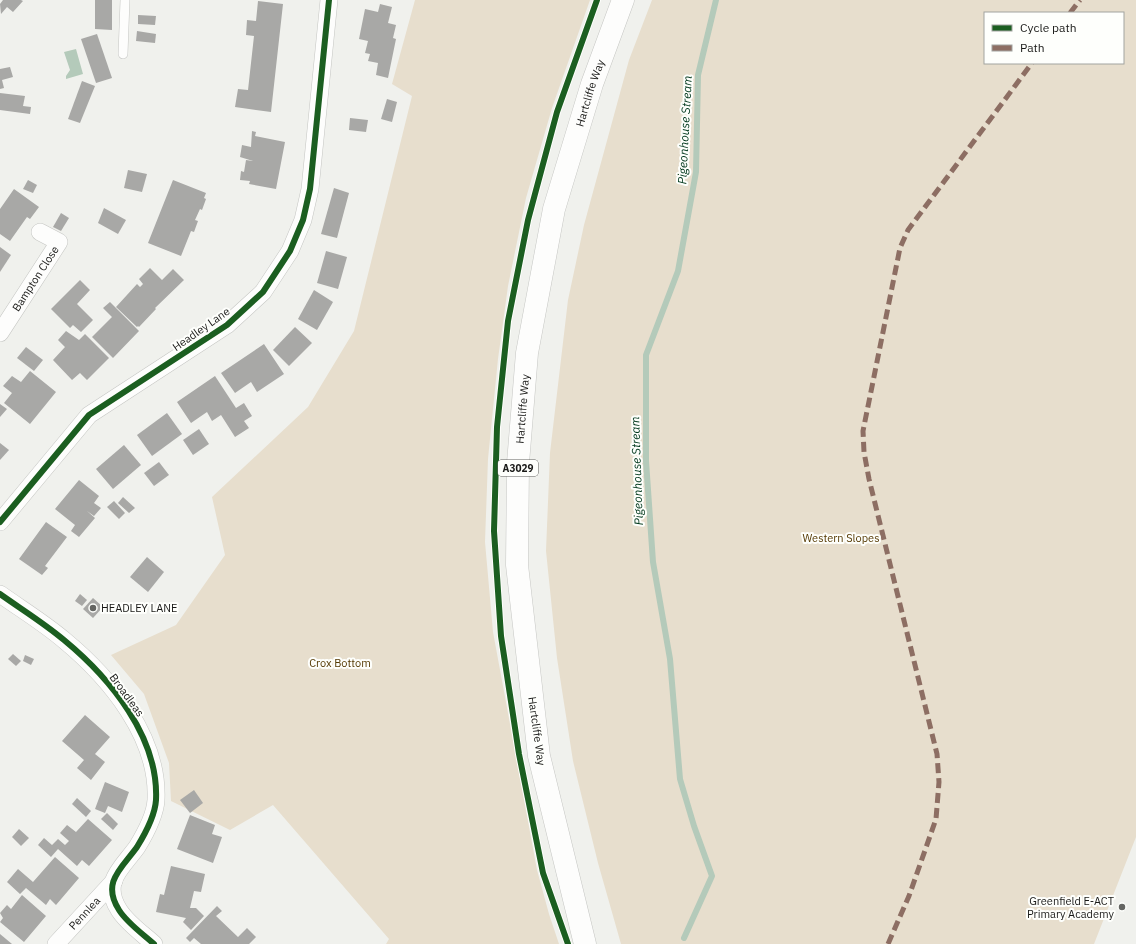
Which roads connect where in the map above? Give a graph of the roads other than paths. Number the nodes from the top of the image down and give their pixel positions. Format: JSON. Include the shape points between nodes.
{"nodes":[{"id":1,"x":124,"y":0,"type":"edge"},
{"id":2,"x":329,"y":0,"type":"edge"},
{"id":3,"x":623,"y":0,"type":"edge"},
{"id":4,"x":123,"y":54,"type":"dead end"},
{"id":5,"x":40,"y":232,"type":"dead end"},
{"id":6,"x":0,"y":333,"type":"edge"},
{"id":7,"x":0,"y":522,"type":"edge"},
{"id":8,"x":0,"y":594,"type":"edge"},
{"id":9,"x":114,"y":882,"type":"junction"},
{"id":10,"x":56,"y":944,"type":"edge"},
{"id":11,"x":154,"y":944,"type":"edge"},
{"id":12,"x":585,"y":944,"type":"edge"}],
"edges":[{"from":1,"to":4,"type":"lane"},
{"from":2,"to":7,"type":"street","name":"Headley Lane","via":[[310,188],[303,220],[290,251],[264,292],[227,325],[89,415]]},
{"from":3,"to":12,"type":"highway","name":"Hartcliffe Way","number":"A3029","via":[[592,84],[554,209],[527,353],[518,463],[517,565],[539,756]]},
{"from":5,"to":6,"type":"street","name":"Bampton Close","via":[[59,242]]},
{"from":8,"to":9,"type":"street","name":"Broadleas","via":[[64,640],[95,669],[119,697],[149,753],[156,801],[148,827],[118,870]]},
{"from":9,"to":10,"type":"street","name":"Pennlea"},
{"from":9,"to":11,"type":"street","name":"Broadleas","via":[[113,897],[120,911]]}]}
